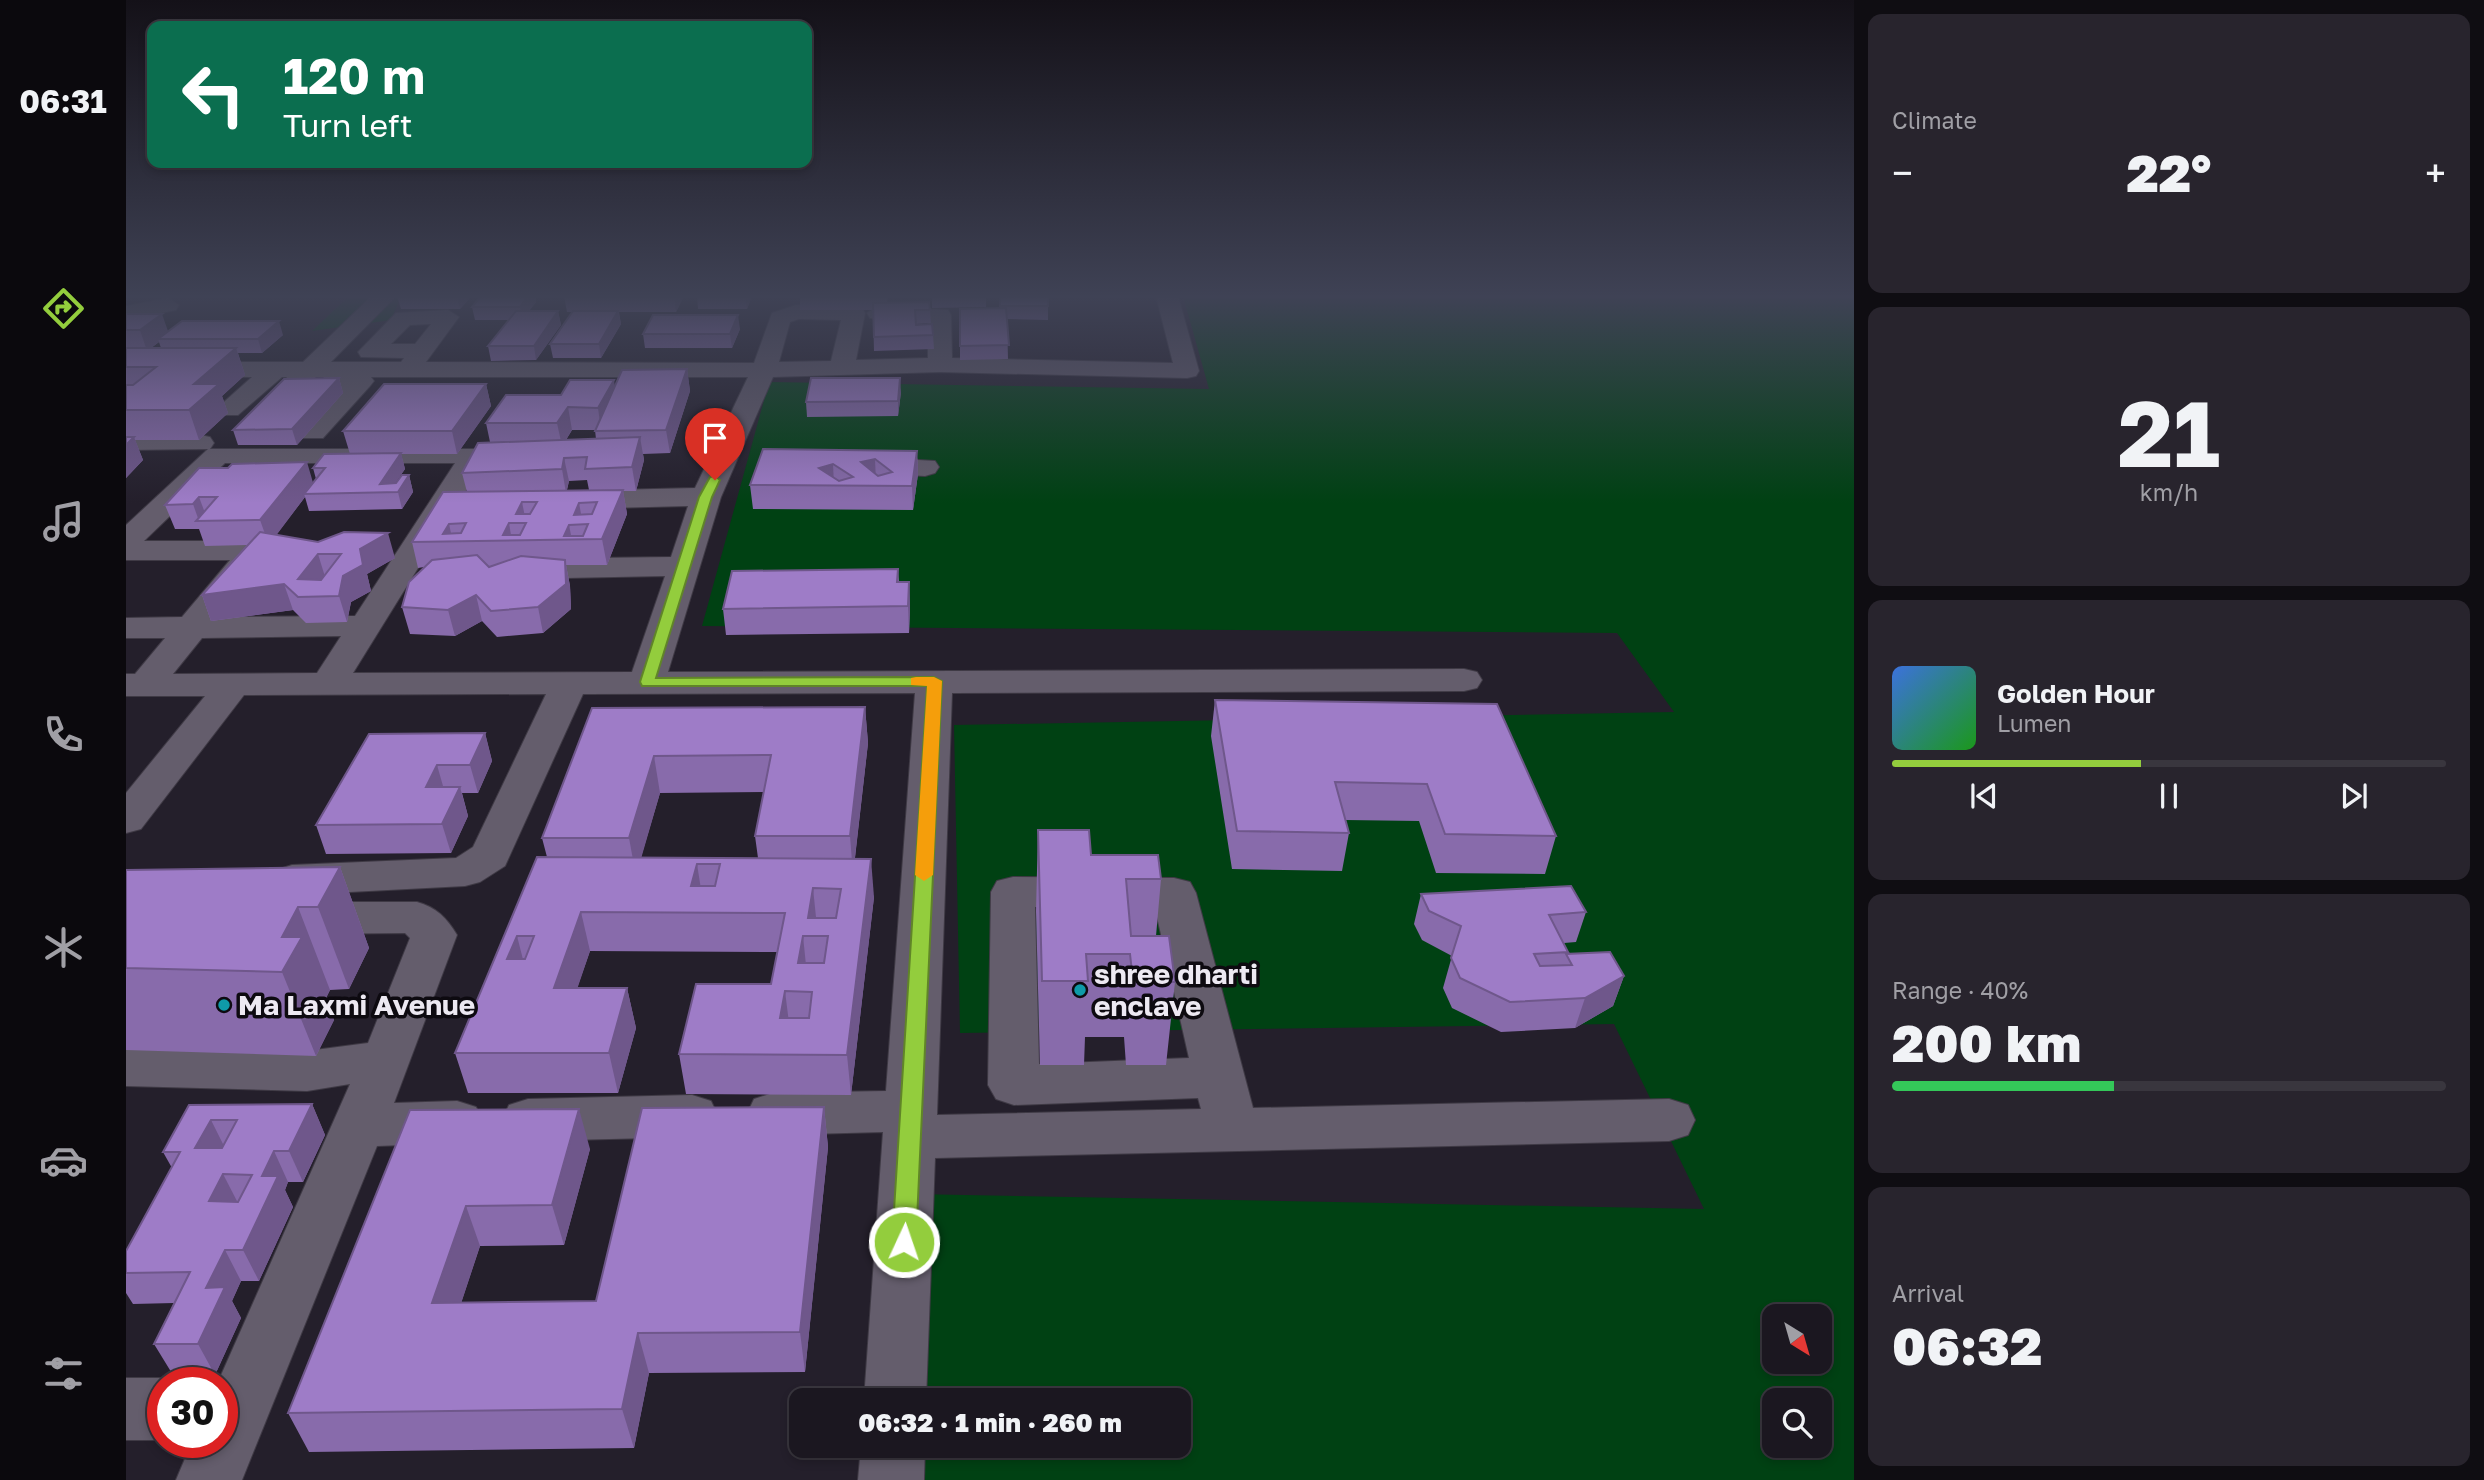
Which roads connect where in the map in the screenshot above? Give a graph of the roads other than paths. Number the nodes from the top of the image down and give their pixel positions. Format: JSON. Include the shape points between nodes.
{"nodes":[{"id":1,"x":304,"y":365,"type":"edge"},
{"id":2,"x":397,"y":365,"type":"edge"},
{"id":3,"x":694,"y":365,"type":"edge"},
{"id":4,"x":765,"y":365,"type":"edge"},
{"id":5,"x":942,"y":365,"type":"edge"},
{"id":6,"x":1185,"y":365,"type":"edge"},
{"id":7,"x":126,"y":369,"type":"edge"},
{"id":8,"x":381,"y":374,"type":"junction"},
{"id":9,"x":292,"y":375,"type":"junction"},
{"id":10,"x":229,"y":409,"type":"dead end"},
{"id":11,"x":250,"y":426,"type":"edge"},
{"id":12,"x":325,"y":430,"type":"dead end"},
{"id":13,"x":126,"y":442,"type":"edge"},
{"id":14,"x":200,"y":443,"type":"dead end"},
{"id":15,"x":842,"y":465,"type":"edge"},
{"id":16,"x":925,"y":467,"type":"dead end"},
{"id":17,"x":706,"y":497,"type":"junction"},
{"id":18,"x":537,"y":501,"type":"edge"},
{"id":19,"x":126,"y":542,"type":"edge"},
{"id":20,"x":126,"y":551,"type":"edge"},
{"id":21,"x":684,"y":566,"type":"junction"},
{"id":22,"x":482,"y":569,"type":"edge"},
{"id":23,"x":441,"y":570,"type":"edge"},
{"id":24,"x":400,"y":571,"type":"junction"},
{"id":25,"x":192,"y":626,"type":"junction"},
{"id":26,"x":365,"y":626,"type":"junction"},
{"id":27,"x":126,"y":628,"type":"edge"},
{"id":28,"x":1464,"y":680,"type":"dead end"},
{"id":29,"x":934,"y":681,"type":"junction"},
{"id":30,"x":570,"y":682,"type":"junction"},
{"id":31,"x":647,"y":682,"type":"junction"},
{"id":32,"x":234,"y":684,"type":"junction"},
{"id":33,"x":329,"y":684,"type":"junction"},
{"id":34,"x":135,"y":685,"type":"edge"},
{"id":35,"x":126,"y":820,"type":"edge"},
{"id":36,"x":386,"y":1060,"type":"junction"},
{"id":37,"x":126,"y":1066,"type":"edge"},
{"id":38,"x":1219,"y":1077,"type":"junction"},
{"id":39,"x":1669,"y":1120,"type":"dead end"},
{"id":40,"x":910,"y":1124,"type":"junction"},
{"id":41,"x":357,"y":1125,"type":"junction"},
{"id":42,"x":1232,"y":1130,"type":"junction"},
{"id":43,"x":896,"y":1388,"type":"edge"},
{"id":44,"x":238,"y":1390,"type":"edge"},
{"id":45,"x":126,"y":1409,"type":"edge"},
{"id":46,"x":147,"y":1409,"type":"edge"},
{"id":47,"x":215,"y":1458,"type":"edge"},
{"id":48,"x":892,"y":1458,"type":"edge"},
{"id":49,"x":209,"y":1480,"type":"edge"},
{"id":50,"x":891,"y":1480,"type":"edge"}],
"edges":[{"from":1,"to":9,"type":"street"},
{"from":2,"to":8,"type":"street"},
{"from":3,"to":8,"type":"street"},
{"from":4,"to":17,"type":"street","via":[[734,463]]},
{"from":5,"to":6,"type":"street","via":[[1187,372]]},
{"from":7,"to":9,"type":"street"},
{"from":8,"to":9,"type":"street"},
{"from":8,"to":12,"type":"street"},
{"from":9,"to":10,"type":"street"},
{"from":9,"to":11,"type":"street"},
{"from":13,"to":14,"type":"street"},
{"from":15,"to":16,"type":"street"},
{"from":17,"to":18,"type":"street"},
{"from":17,"to":21,"type":"street"},
{"from":19,"to":24,"type":"street","via":[[218,455],[474,455],[457,502]]},
{"from":20,"to":25,"type":"street","via":[[255,550]]},
{"from":21,"to":22,"type":"street"},
{"from":21,"to":31,"type":"street"},
{"from":23,"to":24,"type":"street"},
{"from":24,"to":26,"type":"street"},
{"from":25,"to":26,"type":"street"},
{"from":25,"to":27,"type":"street"},
{"from":25,"to":34,"type":"street"},
{"from":26,"to":33,"type":"street"},
{"from":28,"to":29,"type":"street"},
{"from":29,"to":31,"type":"street"},
{"from":29,"to":40,"type":"street"},
{"from":30,"to":31,"type":"street"},
{"from":30,"to":33,"type":"street"},
{"from":30,"to":36,"type":"street","via":[[490,856],[465,872],[268,900],[417,917],[434,935]]},
{"from":32,"to":33,"type":"street"},
{"from":32,"to":34,"type":"street"},
{"from":32,"to":35,"type":"street"},
{"from":36,"to":37,"type":"street","via":[[307,1071]]},
{"from":36,"to":41,"type":"street"},
{"from":38,"to":38,"type":"street","via":[[1174,893],[1013,892],[1014,1085]]},
{"from":38,"to":42,"type":"street"},
{"from":39,"to":42,"type":"street"},
{"from":40,"to":41,"type":"street"},
{"from":40,"to":42,"type":"street"},
{"from":40,"to":43,"type":"street"},
{"from":41,"to":44,"type":"street"},
{"from":45,"to":46,"type":"street"},
{"from":47,"to":49,"type":"street"},
{"from":48,"to":50,"type":"street"}]}
